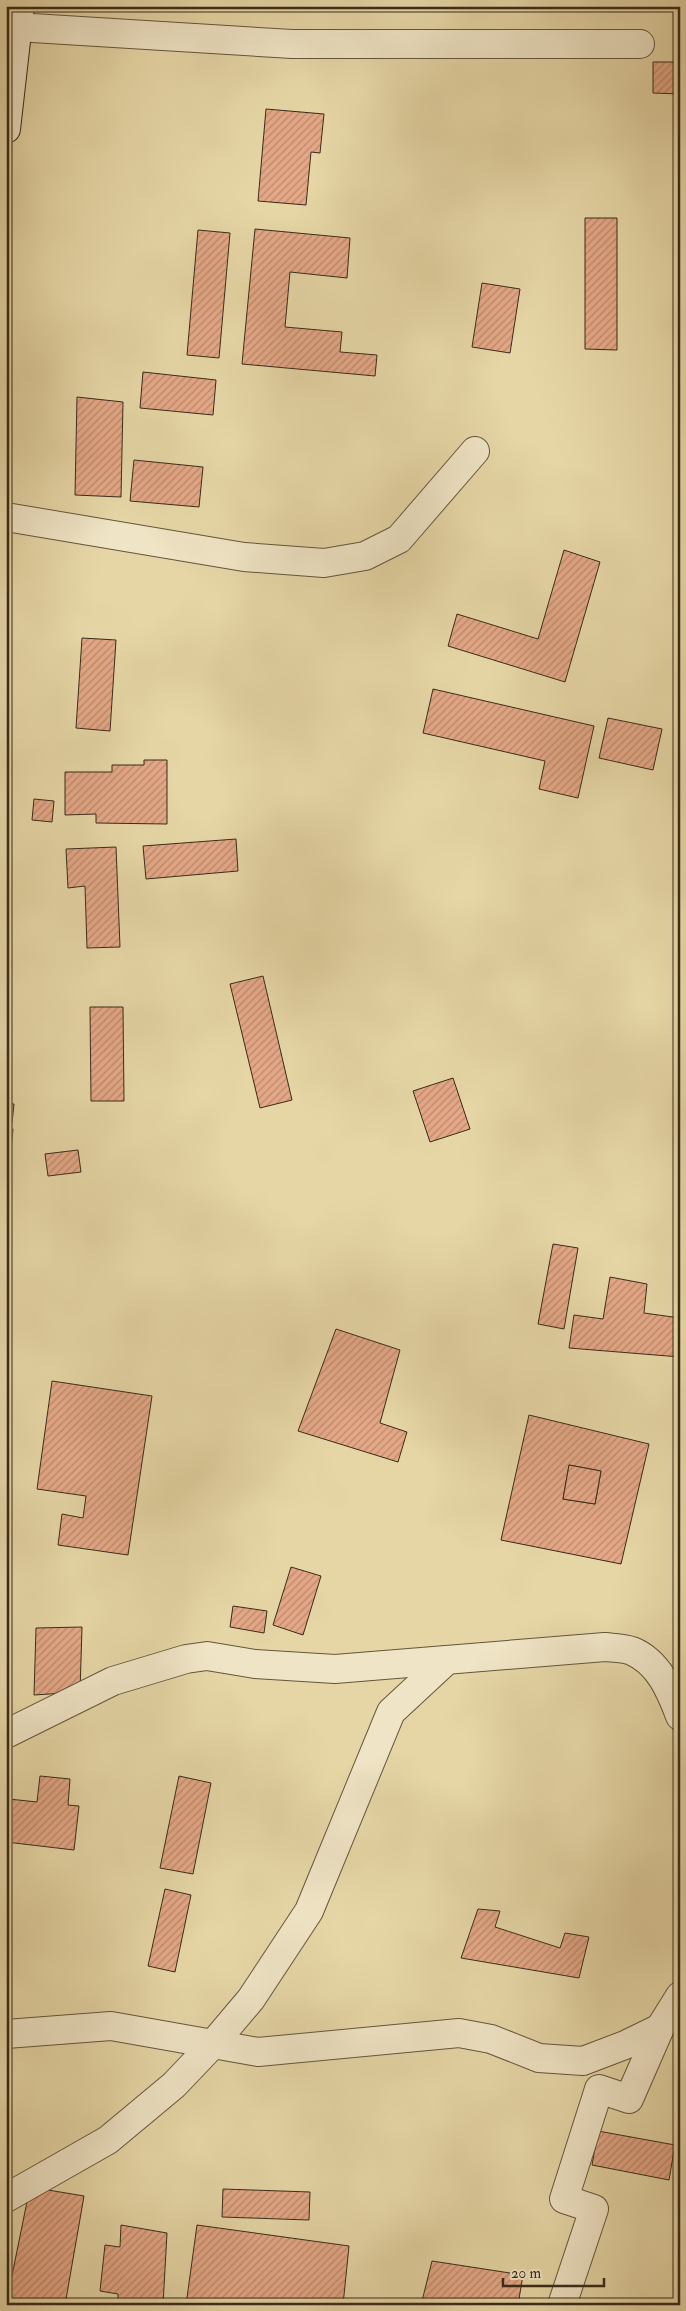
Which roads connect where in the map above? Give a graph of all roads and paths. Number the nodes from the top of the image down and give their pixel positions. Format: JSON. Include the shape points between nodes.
{"nodes":[{"id":1,"x":16,"y":13,"type":"edge"},
{"id":2,"x":640,"y":44,"type":"dead end"},
{"id":3,"x":6,"y":129,"type":"edge"},
{"id":4,"x":475,"y":451,"type":"dead end"},
{"id":5,"x":6,"y":517,"type":"edge"},
{"id":6,"x":447,"y":1660,"type":"junction"},
{"id":7,"x":680,"y":1716,"type":"edge"},
{"id":8,"x":6,"y":1734,"type":"edge"},
{"id":9,"x":680,"y":1996,"type":"edge"},
{"id":10,"x":660,"y":2028,"type":"junction"},
{"id":11,"x":6,"y":2034,"type":"edge"},
{"id":12,"x":213,"y":2044,"type":"junction"},
{"id":13,"x":6,"y":2198,"type":"edge"},
{"id":14,"x":562,"y":2305,"type":"edge"}],
"edges":[{"from":1,"to":2,"type":"street","via":[[292,44]]},
{"from":1,"to":3,"type":"street"},
{"from":4,"to":5,"type":"street","via":[[399,538],[365,556],[324,563],[244,557]]},
{"from":6,"to":7,"type":"street","via":[[605,1647],[632,1651],[648,1661],[669,1686]]},
{"from":6,"to":8,"type":"street","via":[[335,1669],[255,1664],[207,1656],[186,1659],[113,1681]]},
{"from":6,"to":12,"type":"street","via":[[391,1712],[309,1911],[251,1999]]},
{"from":9,"to":10,"type":"street"},
{"from":10,"to":12,"type":"street","via":[[625,2046],[583,2061],[539,2058],[491,2039],[459,2033],[258,2052]]},
{"from":10,"to":14,"type":"street","via":[[629,2099],[599,2089],[564,2199],[594,2209]]},
{"from":11,"to":12,"type":"street","via":[[111,2026]]},
{"from":12,"to":13,"type":"street","via":[[174,2085],[108,2140]]}]}
